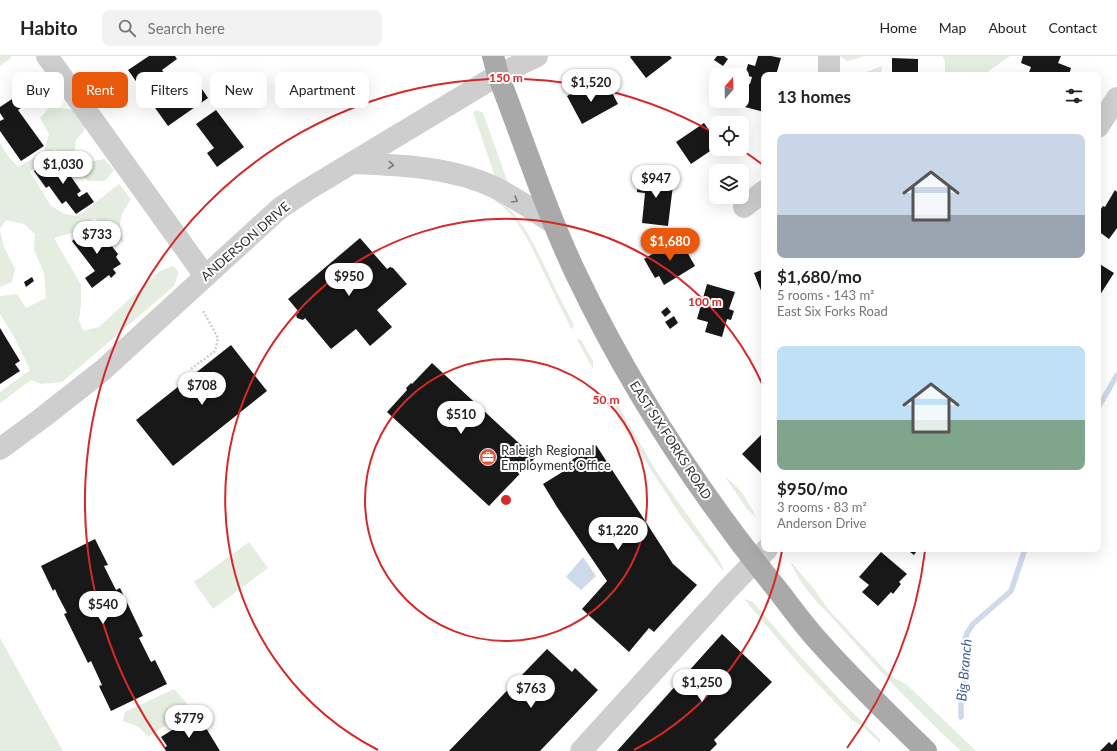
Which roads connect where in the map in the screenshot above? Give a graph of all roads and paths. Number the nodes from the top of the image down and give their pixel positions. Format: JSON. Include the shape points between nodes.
{"nodes":[{"id":1,"x":47,"y":56,"type":"edge"},
{"id":2,"x":537,"y":56,"type":"edge"},
{"id":3,"x":829,"y":56,"type":"edge"},
{"id":4,"x":495,"y":66,"type":"edge"},
{"id":5,"x":830,"y":72,"type":"edge"},
{"id":6,"x":1117,"y":98,"type":"edge"},
{"id":7,"x":1101,"y":122,"type":"edge"},
{"id":8,"x":352,"y":163,"type":"junction"},
{"id":9,"x":761,"y":193,"type":"edge"},
{"id":10,"x":744,"y":207,"type":"dead end"},
{"id":11,"x":553,"y":223,"type":"junction"},
{"id":12,"x":205,"y":276,"type":"junction"},
{"id":13,"x":203,"y":311,"type":"dead end"},
{"id":14,"x":191,"y":370,"type":"dead end"},
{"id":15,"x":0,"y":448,"type":"edge"},
{"id":16,"x":761,"y":555,"type":"edge"},
{"id":17,"x":581,"y":751,"type":"edge"},
{"id":18,"x":926,"y":751,"type":"edge"}],
"edges":[{"from":1,"to":12,"type":"street"},
{"from":2,"to":4,"type":"street","name":"ANDERSON DRIVE"},
{"from":3,"to":5,"type":"street"},
{"from":4,"to":8,"type":"street","name":"ANDERSON DRIVE"},
{"from":4,"to":11,"type":"main road","name":"EAST SIX FORKS ROAD"},
{"from":6,"to":7,"type":"street"},
{"from":8,"to":11,"type":"street","one_way":true,"via":[[425,169],[471,178],[497,189]]},
{"from":8,"to":12,"type":"street","name":"ANDERSON DRIVE","via":[[280,208]]},
{"from":9,"to":10,"type":"street"},
{"from":11,"to":16,"type":"main road","name":"EAST SIX FORKS ROAD","via":[[576,276],[624,366],[682,461]]},
{"from":12,"to":15,"type":"street","name":"ANDERSON DRIVE","via":[[103,370]]},
{"from":13,"to":14,"type":"path","via":[[218,338],[215,351]]},
{"from":16,"to":17,"type":"street"},
{"from":16,"to":18,"type":"main road","name":"EAST SIX FORKS ROAD","via":[[821,644]]}]}
